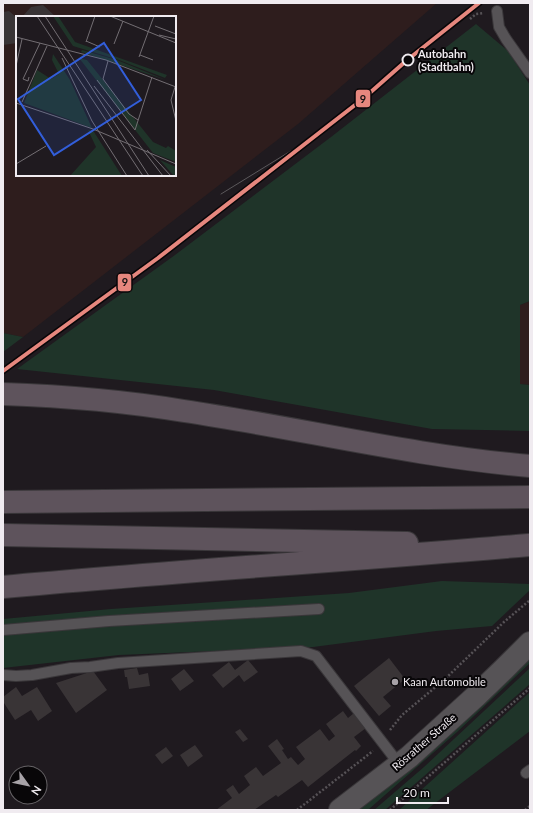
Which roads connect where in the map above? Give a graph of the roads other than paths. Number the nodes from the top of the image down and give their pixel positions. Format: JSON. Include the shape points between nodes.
{"nodes":[{"id":1,"x":497,"y":11,"type":"dead end"},
{"id":2,"x":530,"y":73,"type":"edge"},
{"id":3,"x":3,"y":394,"type":"edge"},
{"id":4,"x":530,"y":466,"type":"edge"},
{"id":5,"x":530,"y":497,"type":"edge"},
{"id":6,"x":3,"y":502,"type":"edge"},
{"id":7,"x":3,"y":535,"type":"edge"},
{"id":8,"x":529,"y":545,"type":"edge"},
{"id":9,"x":3,"y":587,"type":"edge"},
{"id":10,"x":318,"y":609,"type":"dead end"},
{"id":11,"x":3,"y":630,"type":"edge"},
{"id":12,"x":530,"y":643,"type":"edge"},
{"id":13,"x":530,"y":649,"type":"edge"},
{"id":14,"x":504,"y":669,"type":"junction"},
{"id":15,"x":3,"y":675,"type":"edge"},
{"id":16,"x":399,"y":764,"type":"junction"},
{"id":17,"x":340,"y":810,"type":"edge"}],
"edges":[{"from":1,"to":2,"type":"lane","via":[[499,27]]},
{"from":3,"to":4,"type":"highway","via":[[139,404],[443,456]]},
{"from":5,"to":6,"type":"highway"},
{"from":7,"to":8,"type":"highway"},
{"from":8,"to":9,"type":"highway"},
{"from":10,"to":11,"type":"lane"},
{"from":12,"to":14,"type":"main road","name":"Rösrather Straße"},
{"from":13,"to":14,"type":"main road","name":"Rösrather Straße"},
{"from":14,"to":16,"type":"main road","name":"Rösrather Straße"},
{"from":15,"to":16,"type":"lane","via":[[32,675],[118,663],[301,651],[316,656]]},
{"from":16,"to":17,"type":"main road","name":"Rösrather Straße"}]}
